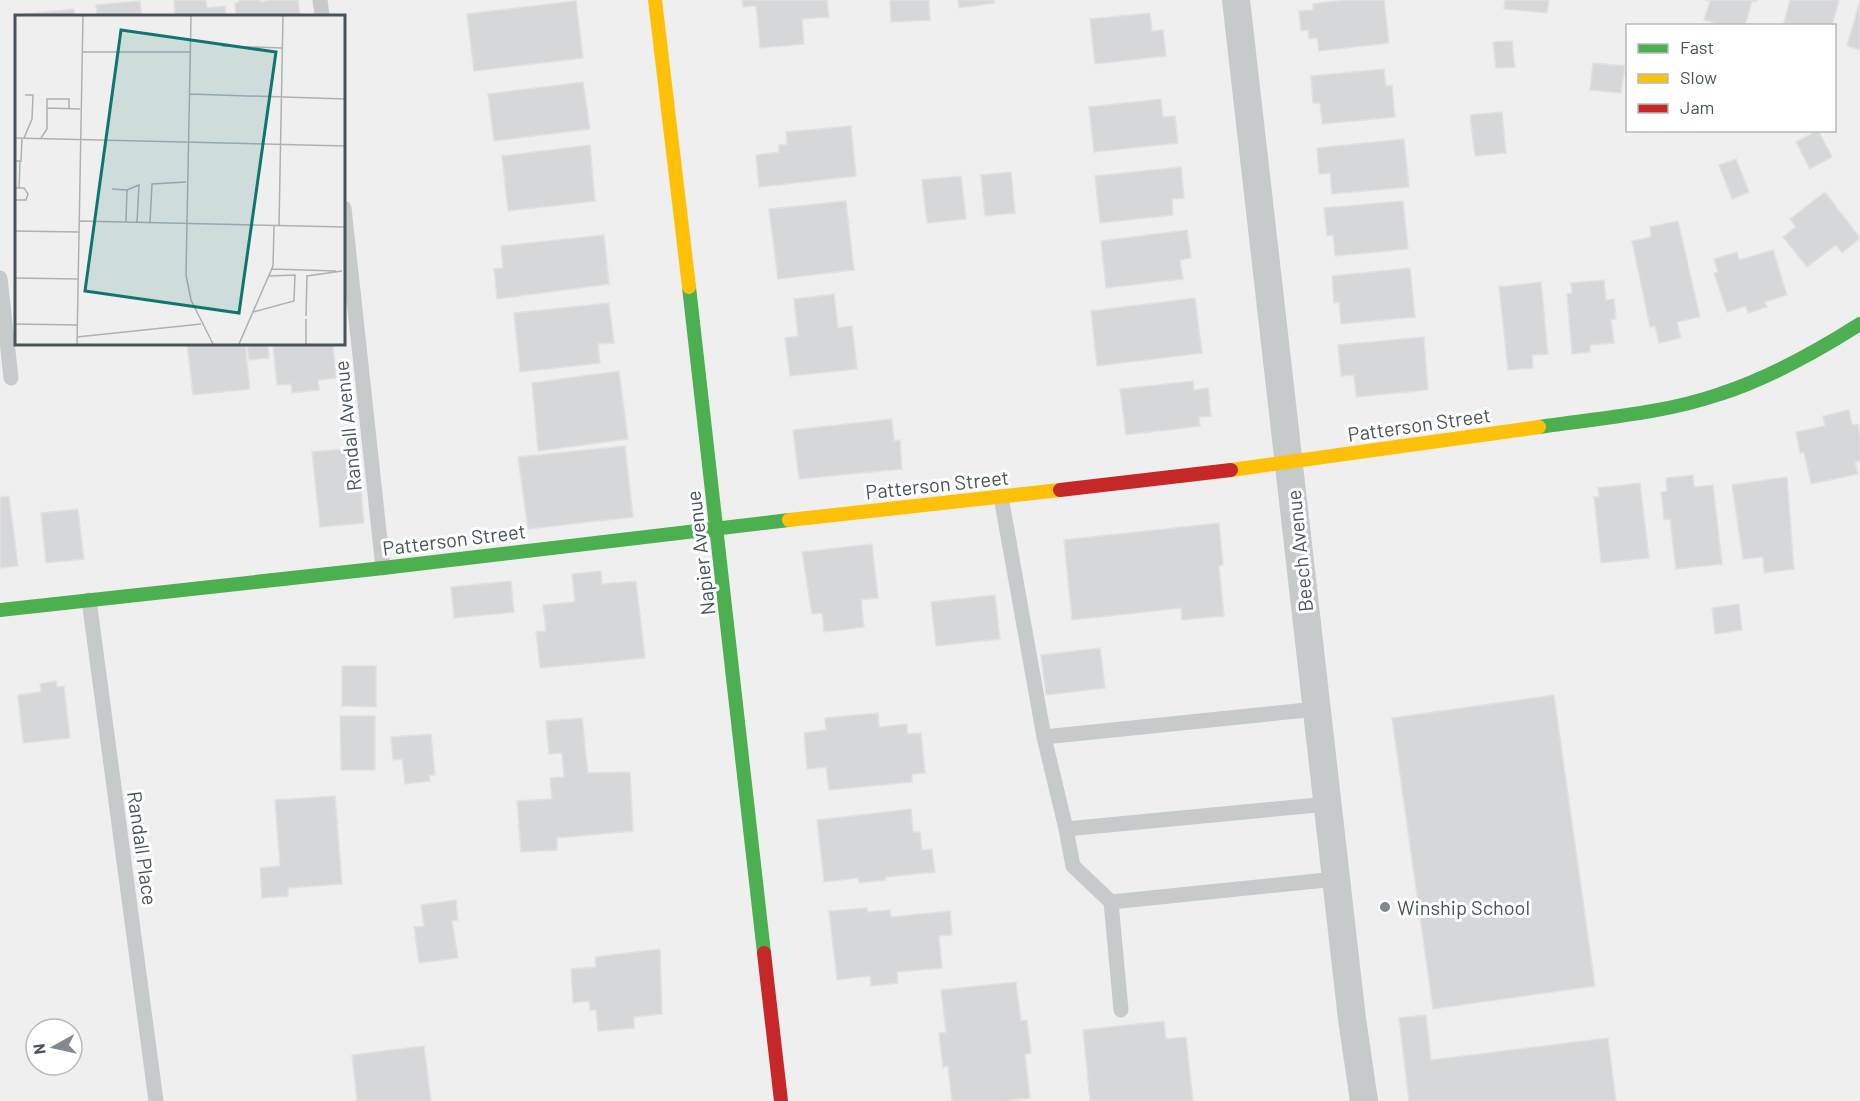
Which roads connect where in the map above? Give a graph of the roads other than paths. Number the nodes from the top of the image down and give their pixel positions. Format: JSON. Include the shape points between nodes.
{"nodes":[{"id":1,"x":320,"y":0,"type":"edge"},
{"id":2,"x":655,"y":0,"type":"edge"},
{"id":3,"x":1236,"y":0,"type":"edge"},
{"id":4,"x":322,"y":15,"type":"edge"},
{"id":5,"x":345,"y":217,"type":"edge"},
{"id":6,"x":0,"y":279,"type":"edge"},
{"id":7,"x":1860,"y":324,"type":"edge"},
{"id":8,"x":11,"y":378,"type":"dead end"},
{"id":9,"x":1289,"y":461,"type":"junction"},
{"id":10,"x":1001,"y":497,"type":"junction"},
{"id":11,"x":717,"y":528,"type":"junction"},
{"id":12,"x":383,"y":567,"type":"junction"},
{"id":13,"x":89,"y":600,"type":"junction"},
{"id":14,"x":0,"y":610,"type":"edge"},
{"id":15,"x":1317,"y":709,"type":"junction"},
{"id":16,"x":1044,"y":737,"type":"junction"},
{"id":17,"x":1328,"y":804,"type":"junction"},
{"id":18,"x":1066,"y":829,"type":"junction"},
{"id":19,"x":1336,"y":879,"type":"junction"},
{"id":20,"x":1111,"y":902,"type":"junction"},
{"id":21,"x":1121,"y":1010,"type":"dead end"},
{"id":22,"x":156,"y":1101,"type":"edge"},
{"id":23,"x":781,"y":1101,"type":"edge"},
{"id":24,"x":1364,"y":1101,"type":"edge"}],
"edges":[{"from":1,"to":4,"type":"lane"},
{"from":2,"to":11,"type":"street","name":"Napier Avenue"},
{"from":3,"to":9,"type":"street","name":"Beech Avenue"},
{"from":5,"to":12,"type":"lane","name":"Randall Avenue"},
{"from":6,"to":8,"type":"lane"},
{"from":7,"to":9,"type":"street","name":"Patterson Street","via":[[1769,375],[1719,395],[1651,411]]},
{"from":9,"to":10,"type":"street","name":"Patterson Street"},
{"from":9,"to":15,"type":"street","name":"Beech Avenue"},
{"from":10,"to":11,"type":"street","name":"Patterson Street"},
{"from":10,"to":16,"type":"lane"},
{"from":11,"to":12,"type":"street","name":"Patterson Street"},
{"from":11,"to":23,"type":"street","name":"Napier Avenue"},
{"from":12,"to":13,"type":"street","name":"Patterson Street"},
{"from":13,"to":14,"type":"street","name":"Patterson Street"},
{"from":13,"to":22,"type":"lane","name":"Randall Place"},
{"from":15,"to":16,"type":"lane"},
{"from":15,"to":17,"type":"street","name":"Beech Avenue"},
{"from":16,"to":18,"type":"lane"},
{"from":17,"to":18,"type":"lane"},
{"from":17,"to":19,"type":"street","name":"Beech Avenue"},
{"from":18,"to":20,"type":"lane","via":[[1073,866]]},
{"from":19,"to":20,"type":"lane"},
{"from":19,"to":24,"type":"street","name":"Beech Avenue"},
{"from":20,"to":21,"type":"lane"}]}
